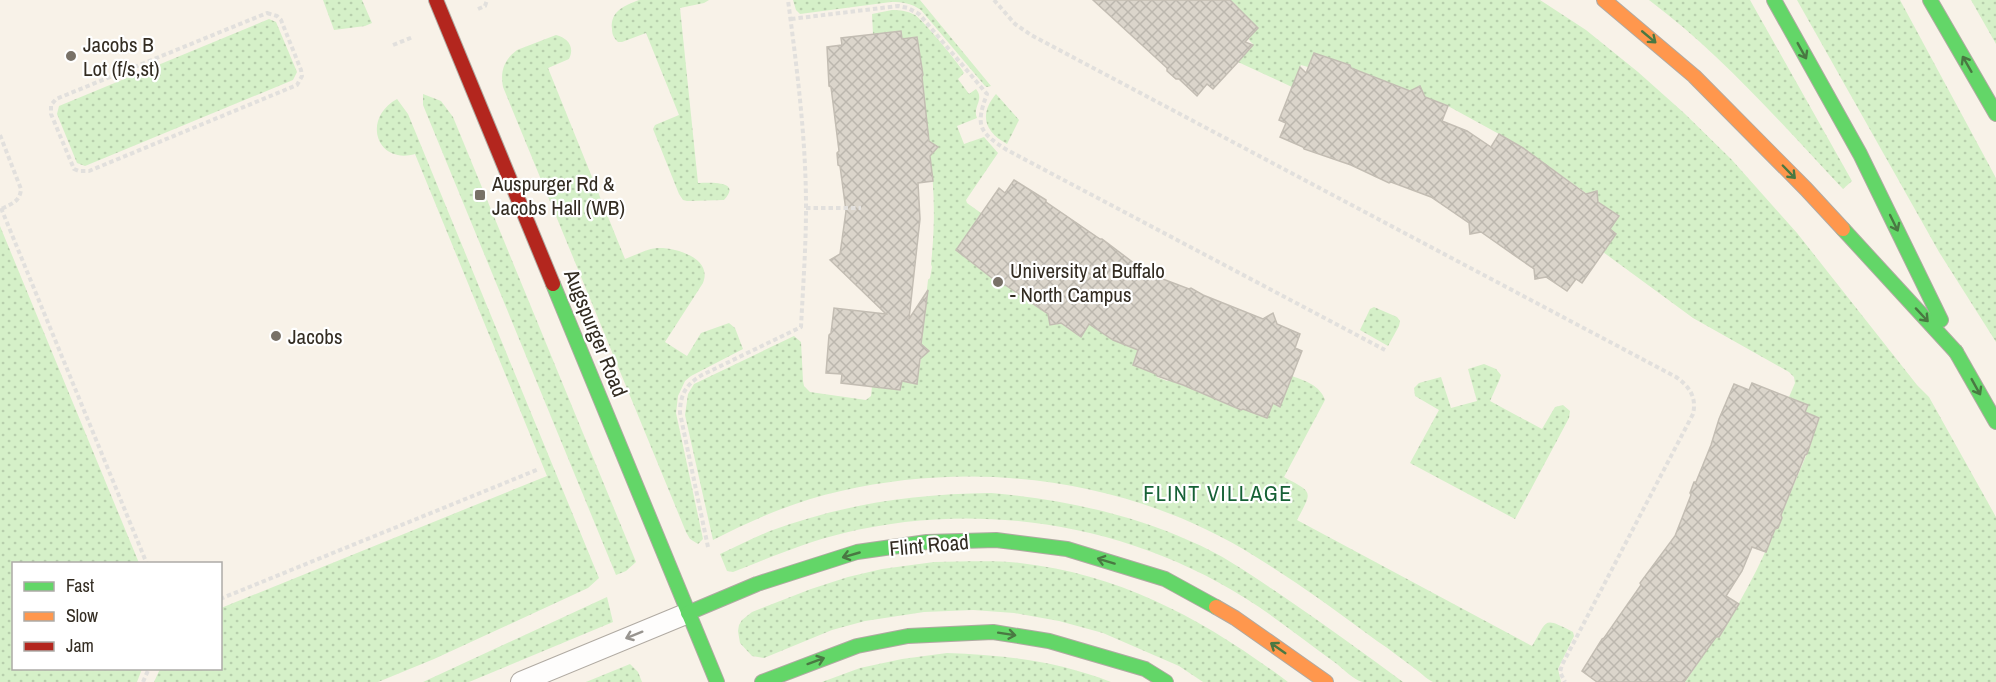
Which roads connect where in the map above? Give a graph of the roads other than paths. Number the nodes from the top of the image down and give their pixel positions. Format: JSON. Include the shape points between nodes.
{"nodes":[{"id":1,"x":436,"y":0,"type":"edge"},
{"id":2,"x":1604,"y":0,"type":"edge"},
{"id":3,"x":1774,"y":0,"type":"edge"},
{"id":4,"x":1929,"y":0,"type":"edge"},
{"id":5,"x":1996,"y":114,"type":"edge"},
{"id":6,"x":1956,"y":352,"type":"junction"},
{"id":7,"x":1996,"y":422,"type":"edge"},
{"id":8,"x":688,"y":613,"type":"junction"},
{"id":9,"x":521,"y":682,"type":"edge"},
{"id":10,"x":717,"y":682,"type":"edge"},
{"id":11,"x":762,"y":682,"type":"edge"},
{"id":12,"x":1166,"y":682,"type":"edge"},
{"id":13,"x":1326,"y":682,"type":"edge"}],
"edges":[{"from":1,"to":8,"type":"street","name":"Augspurger Road"},
{"from":2,"to":6,"type":"street","one_way":true,"via":[[1694,76],[1806,189]]},
{"from":3,"to":6,"type":"street","one_way":true,"via":[[1860,154]]},
{"from":5,"to":4,"type":"street","one_way":true},
{"from":6,"to":7,"type":"street","one_way":true},
{"from":8,"to":9,"type":"lane","name":"Flint Road","one_way":true},
{"from":8,"to":10,"type":"street","name":"Augspurger Road"},
{"from":13,"to":8,"type":"street","name":"Flint Road","one_way":true,"via":[[1235,618],[1165,579],[1067,549],[996,540],[927,542],[857,552],[758,584]]},
{"from":11,"to":12,"type":"street","one_way":true,"via":[[857,646],[908,636],[993,632],[1049,641],[1145,669]]}]}
